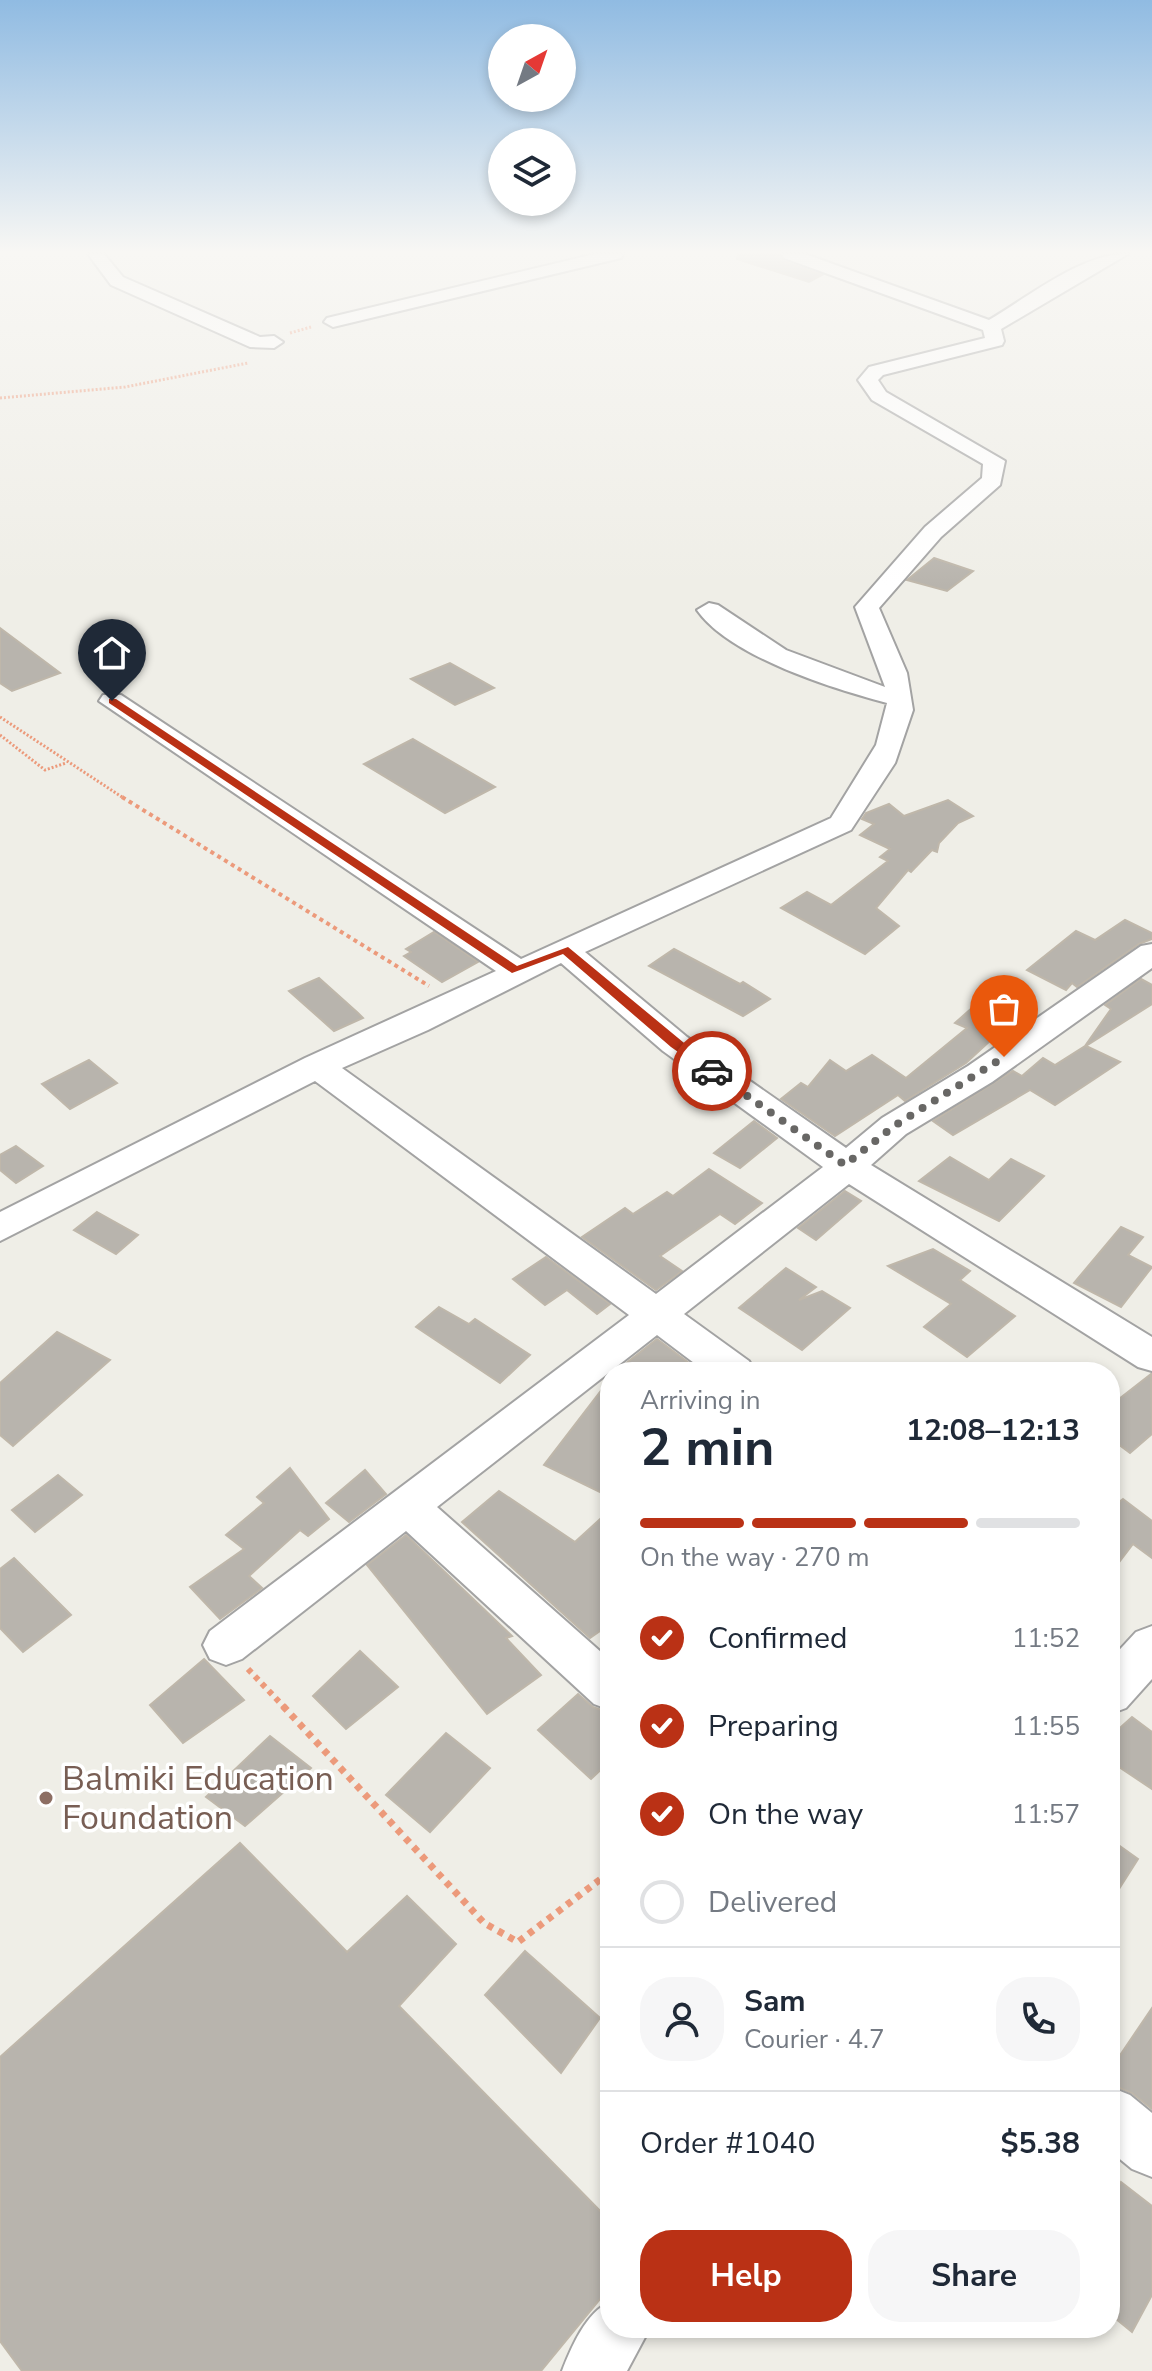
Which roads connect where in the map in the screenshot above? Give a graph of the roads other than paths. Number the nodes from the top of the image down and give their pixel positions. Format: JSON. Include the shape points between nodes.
{"nodes":[{"id":1,"x":901,"y":365,"type":"edge"},
{"id":2,"x":709,"y":610,"type":"dead end"},
{"id":3,"x":901,"y":699,"type":"junction"},
{"id":4,"x":112,"y":701,"type":"dead end"},
{"id":5,"x":564,"y":950,"type":"junction"},
{"id":6,"x":1152,"y":953,"type":"edge"},
{"id":7,"x":516,"y":970,"type":"junction"},
{"id":8,"x":317,"y":1066,"type":"junction"},
{"id":9,"x":845,"y":1165,"type":"junction"},
{"id":10,"x":0,"y":1228,"type":"edge"},
{"id":11,"x":659,"y":1313,"type":"junction"},
{"id":12,"x":1152,"y":1356,"type":"edge"},
{"id":13,"x":722,"y":1362,"type":"edge"},
{"id":14,"x":408,"y":1507,"type":"junction"},
{"id":15,"x":226,"y":1645,"type":"road end"},
{"id":16,"x":600,"y":1680,"type":"edge"},
{"id":17,"x":1120,"y":2123,"type":"edge"},
{"id":18,"x":1152,"y":2149,"type":"edge"},
{"id":19,"x":613,"y":2338,"type":"edge"},
{"id":20,"x":592,"y":2371,"type":"edge"}],
"edges":[{"from":1,"to":3,"type":"street","via":[[876,371],[868,380],[879,396],[994,461],[992,480],[933,532],[867,607]]},
{"from":2,"to":3,"type":"street","via":[[741,637],[823,679]]},
{"from":3,"to":5,"type":"street","via":[[886,754],[862,799],[841,824]]},
{"from":4,"to":7,"type":"street"},
{"from":5,"to":7,"type":"street"},
{"from":5,"to":9,"type":"street","via":[[675,1044]]},
{"from":6,"to":9,"type":"street","via":[[980,1074],[894,1126]]},
{"from":7,"to":8,"type":"street","via":[[416,1023]]},
{"from":8,"to":10,"type":"street"},
{"from":8,"to":11,"type":"street"},
{"from":9,"to":11,"type":"street"},
{"from":9,"to":12,"type":"street"},
{"from":11,"to":13,"type":"street"},
{"from":11,"to":14,"type":"street"},
{"from":14,"to":15,"type":"street"},
{"from":14,"to":16,"type":"street"},
{"from":17,"to":18,"type":"street"},
{"from":19,"to":20,"type":"street"}]}
